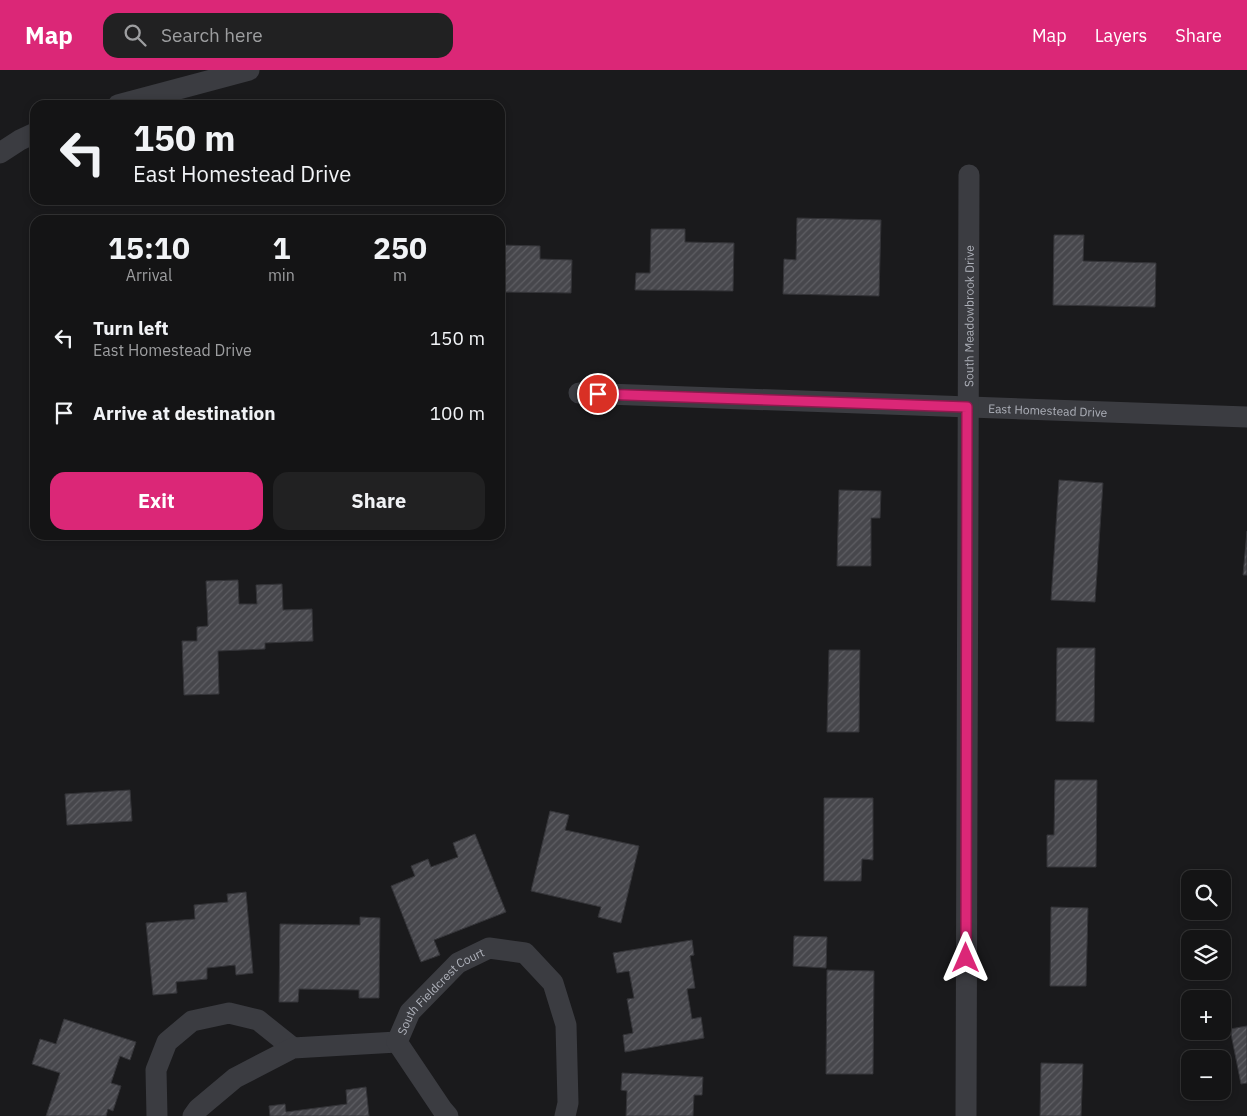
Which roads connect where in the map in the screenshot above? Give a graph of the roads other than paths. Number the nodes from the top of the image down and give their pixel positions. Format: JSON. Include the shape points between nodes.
{"nodes":[{"id":1,"x":248,"y":70,"type":"edge"},
{"id":2,"x":137,"y":100,"type":"edge"},
{"id":3,"x":30,"y":135,"type":"edge"},
{"id":4,"x":0,"y":153,"type":"edge"},
{"id":5,"x":969,"y":175,"type":"dead end"},
{"id":6,"x":579,"y":393,"type":"dead end"},
{"id":7,"x":967,"y":407,"type":"junction"},
{"id":8,"x":1247,"y":417,"type":"edge"},
{"id":9,"x":397,"y":1042,"type":"junction"},
{"id":10,"x":293,"y":1048,"type":"junction"},
{"id":11,"x":157,"y":1116,"type":"edge"},
{"id":12,"x":193,"y":1116,"type":"edge"},
{"id":13,"x":448,"y":1116,"type":"edge"},
{"id":14,"x":565,"y":1116,"type":"edge"},
{"id":15,"x":966,"y":1116,"type":"edge"}],
"edges":[{"from":1,"to":2,"type":"street"},
{"from":3,"to":4,"type":"street"},
{"from":5,"to":7,"type":"street","name":"South Meadowbrook Drive"},
{"from":6,"to":7,"type":"street","name":"East Homestead Drive"},
{"from":7,"to":8,"type":"street","name":"East Homestead Drive"},
{"from":7,"to":15,"type":"street","name":"South Meadowbrook Drive"},
{"from":9,"to":10,"type":"street","name":"South Fieldcrest Court"},
{"from":9,"to":13,"type":"street","name":"South Fieldcrest Court"},
{"from":9,"to":14,"type":"street","name":"South Fieldcrest Court","via":[[410,1012],[458,963],[489,948],[525,953],[553,984],[566,1025],[568,1103]]},
{"from":10,"to":11,"type":"street","via":[[258,1020],[229,1013],[192,1021],[167,1042],[156,1070]]},
{"from":10,"to":12,"type":"street","name":"South Fieldcrest Court","via":[[236,1078]]}]}
